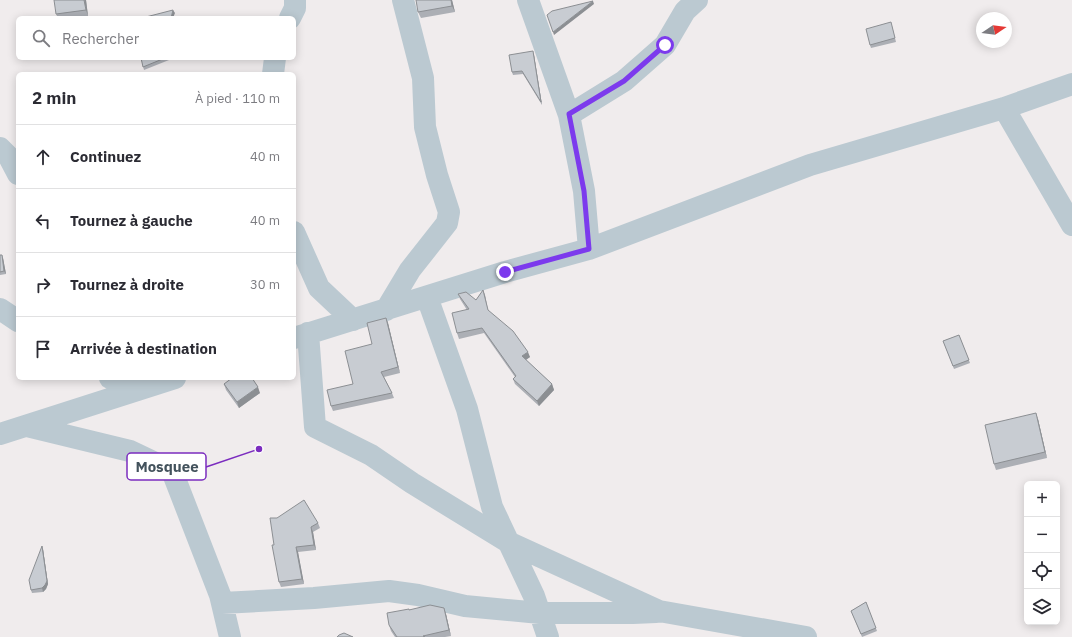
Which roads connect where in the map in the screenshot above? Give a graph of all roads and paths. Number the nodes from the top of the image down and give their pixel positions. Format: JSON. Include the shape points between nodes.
{"nodes":[{"id":1,"x":295,"y":0,"type":"edge"},
{"id":2,"x":403,"y":0,"type":"edge"},
{"id":3,"x":528,"y":0,"type":"edge"},
{"id":4,"x":697,"y":0,"type":"edge"},
{"id":5,"x":291,"y":16,"type":"edge"},
{"id":6,"x":275,"y":60,"type":"edge"},
{"id":7,"x":273,"y":72,"type":"edge"},
{"id":8,"x":1072,"y":84,"type":"edge"},
{"id":9,"x":1004,"y":108,"type":"junction"},
{"id":10,"x":569,"y":114,"type":"junction"},
{"id":11,"x":0,"y":148,"type":"edge"},
{"id":12,"x":16,"y":171,"type":"edge"},
{"id":13,"x":1072,"y":224,"type":"edge"},
{"id":14,"x":296,"y":236,"type":"edge"},
{"id":15,"x":589,"y":249,"type":"junction"},
{"id":16,"x":427,"y":297,"type":"junction"},
{"id":17,"x":0,"y":309,"type":"edge"},
{"id":18,"x":386,"y":310,"type":"junction"},
{"id":19,"x":16,"y":320,"type":"edge"},
{"id":20,"x":353,"y":320,"type":"junction"},
{"id":21,"x":301,"y":336,"type":"edge"},
{"id":22,"x":114,"y":380,"type":"edge"},
{"id":23,"x":169,"y":380,"type":"edge"},
{"id":24,"x":137,"y":390,"type":"junction"},
{"id":25,"x":26,"y":426,"type":"junction"},
{"id":26,"x":0,"y":434,"type":"edge"},
{"id":27,"x":508,"y":542,"type":"junction"},
{"id":28,"x":222,"y":603,"type":"junction"},
{"id":29,"x":659,"y":611,"type":"junction"},
{"id":30,"x":540,"y":613,"type":"junction"},
{"id":31,"x":753,"y":632,"type":"edge"},
{"id":32,"x":230,"y":637,"type":"edge"},
{"id":33,"x":548,"y":637,"type":"edge"},
{"id":34,"x":806,"y":637,"type":"edge"}],
"edges":[{"from":1,"to":5,"type":"street"},
{"from":2,"to":18,"type":"street","via":[[423,78],[425,127],[449,212],[447,223],[410,270]]},
{"from":3,"to":10,"type":"street"},
{"from":4,"to":10,"type":"street","via":[[685,11],[665,45],[624,81]]},
{"from":6,"to":7,"type":"street"},
{"from":8,"to":9,"type":"street"},
{"from":9,"to":13,"type":"street"},
{"from":9,"to":15,"type":"street","via":[[810,165]]},
{"from":10,"to":15,"type":"street","via":[[584,191]]},
{"from":11,"to":12,"type":"street"},
{"from":14,"to":20,"type":"street","via":[[319,288]]},
{"from":15,"to":16,"type":"street"},
{"from":16,"to":18,"type":"street"},
{"from":16,"to":27,"type":"street","via":[[467,409],[492,507]]},
{"from":17,"to":19,"type":"street"},
{"from":18,"to":20,"type":"street"},
{"from":20,"to":21,"type":"street"},
{"from":21,"to":27,"type":"street","via":[[315,426],[371,455]]},
{"from":22,"to":24,"type":"street"},
{"from":23,"to":24,"type":"street"},
{"from":24,"to":25,"type":"street"},
{"from":25,"to":26,"type":"street"},
{"from":25,"to":28,"type":"street","via":[[130,451],[172,471]]},
{"from":27,"to":29,"type":"street"},
{"from":27,"to":30,"type":"street"},
{"from":28,"to":30,"type":"street","via":[[314,598],[389,590],[418,594],[465,606]]},
{"from":28,"to":32,"type":"street"},
{"from":29,"to":30,"type":"street"},
{"from":29,"to":31,"type":"street"},
{"from":30,"to":33,"type":"street"},
{"from":31,"to":34,"type":"street"}]}
